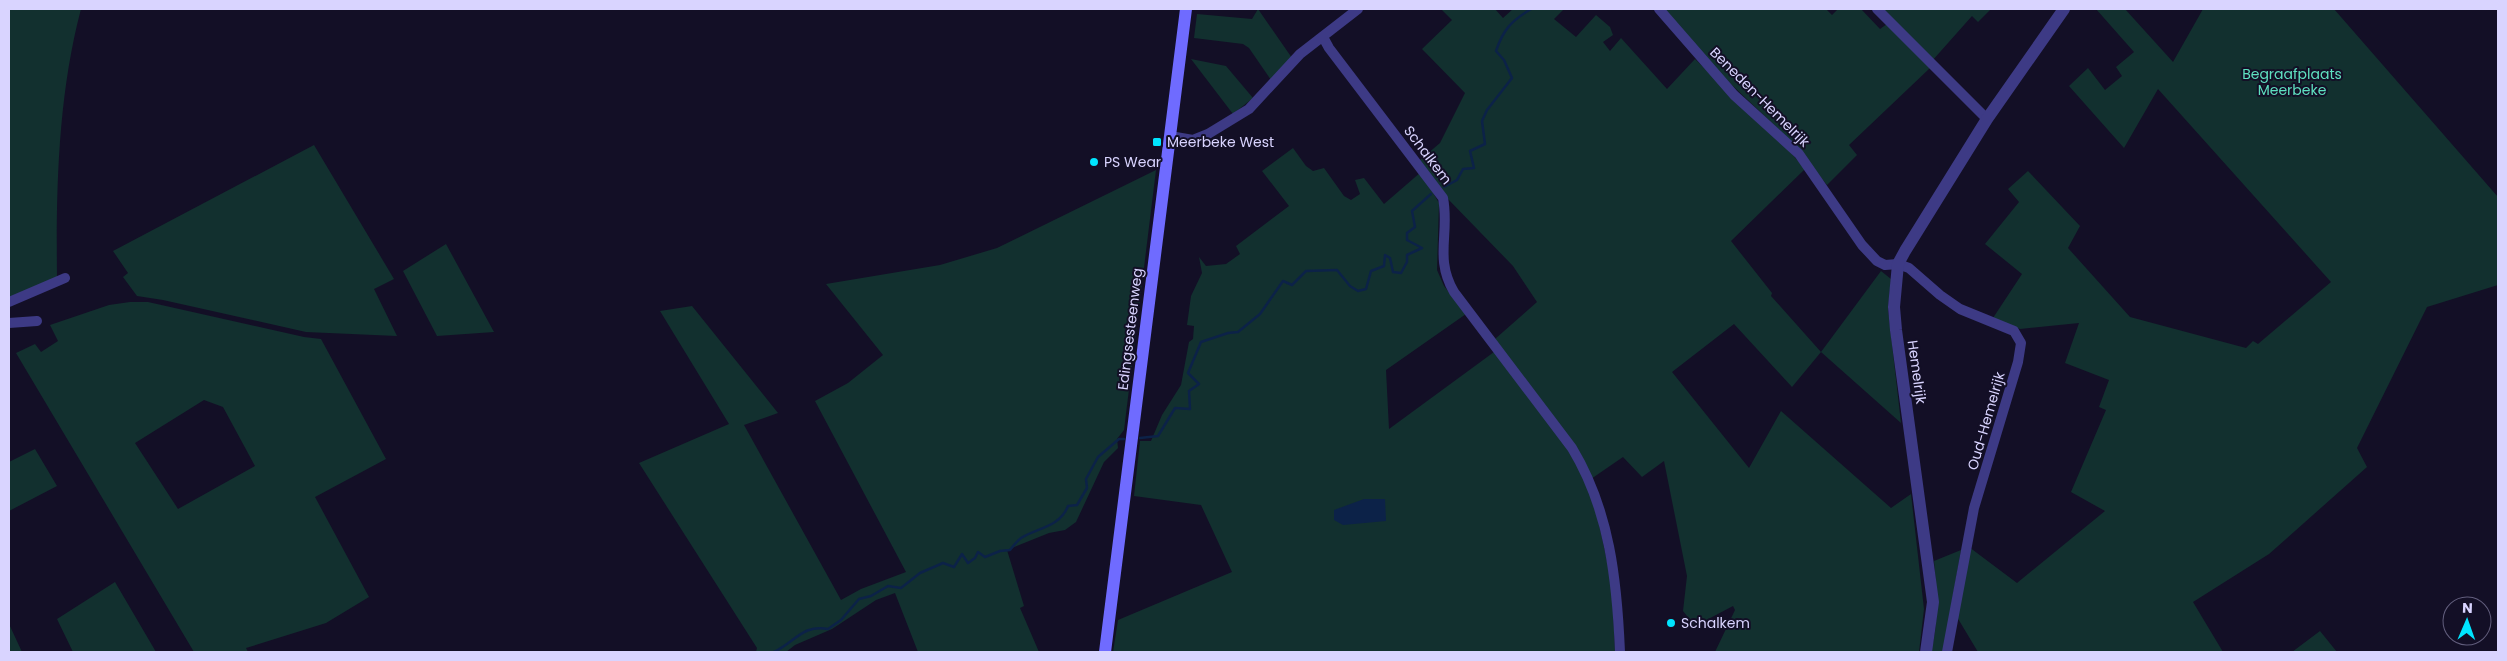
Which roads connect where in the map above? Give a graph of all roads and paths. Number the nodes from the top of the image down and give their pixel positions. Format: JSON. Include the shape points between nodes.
{"nodes":[{"id":1,"x":1186,"y":9,"type":"edge"},
{"id":2,"x":1358,"y":9,"type":"edge"},
{"id":3,"x":1659,"y":9,"type":"edge"},
{"id":4,"x":1877,"y":9,"type":"edge"},
{"id":5,"x":2064,"y":9,"type":"edge"},
{"id":6,"x":1323,"y":37,"type":"junction"},
{"id":7,"x":1986,"y":119,"type":"junction"},
{"id":8,"x":1170,"y":136,"type":"junction"},
{"id":9,"x":1898,"y":264,"type":"junction"},
{"id":10,"x":66,"y":278,"type":"dead end"},
{"id":11,"x":9,"y":302,"type":"edge"},
{"id":12,"x":37,"y":321,"type":"dead end"},
{"id":13,"x":9,"y":323,"type":"edge"},
{"id":14,"x":1105,"y":652,"type":"edge"},
{"id":15,"x":1620,"y":652,"type":"edge"},
{"id":16,"x":1926,"y":652,"type":"edge"},
{"id":17,"x":1947,"y":652,"type":"edge"}],
"edges":[{"from":1,"to":8,"type":"main road","name":"Edingsesteenweg"},
{"from":2,"to":6,"type":"street"},
{"from":3,"to":9,"type":"street","name":"Beneden-Hemelrijk","via":[[1734,94],[1799,154],[1862,245],[1877,261],[1885,265]]},
{"from":4,"to":7,"type":"street"},
{"from":5,"to":7,"type":"street","name":"Hemelrijk"},
{"from":6,"to":8,"type":"street","via":[[1300,54],[1250,109],[1193,140]]},
{"from":6,"to":15,"type":"street","name":"Schalkem","via":[[1328,48],[1443,198],[1446,212],[1444,269],[1454,292],[1583,466],[1602,513],[1614,568]]},
{"from":7,"to":9,"type":"street","name":"Hemelrijk"},
{"from":8,"to":14,"type":"main road","name":"Edingsesteenweg"},
{"from":9,"to":16,"type":"street","name":"Hemelrijk","via":[[1894,307],[1896,330],[1933,602]]},
{"from":9,"to":17,"type":"street","name":"Oud-Hemelrijk","via":[[1909,268],[1960,309],[2014,331],[2021,343],[1991,458],[1974,508]]},
{"from":10,"to":11,"type":"street"},
{"from":12,"to":13,"type":"street"}]}
